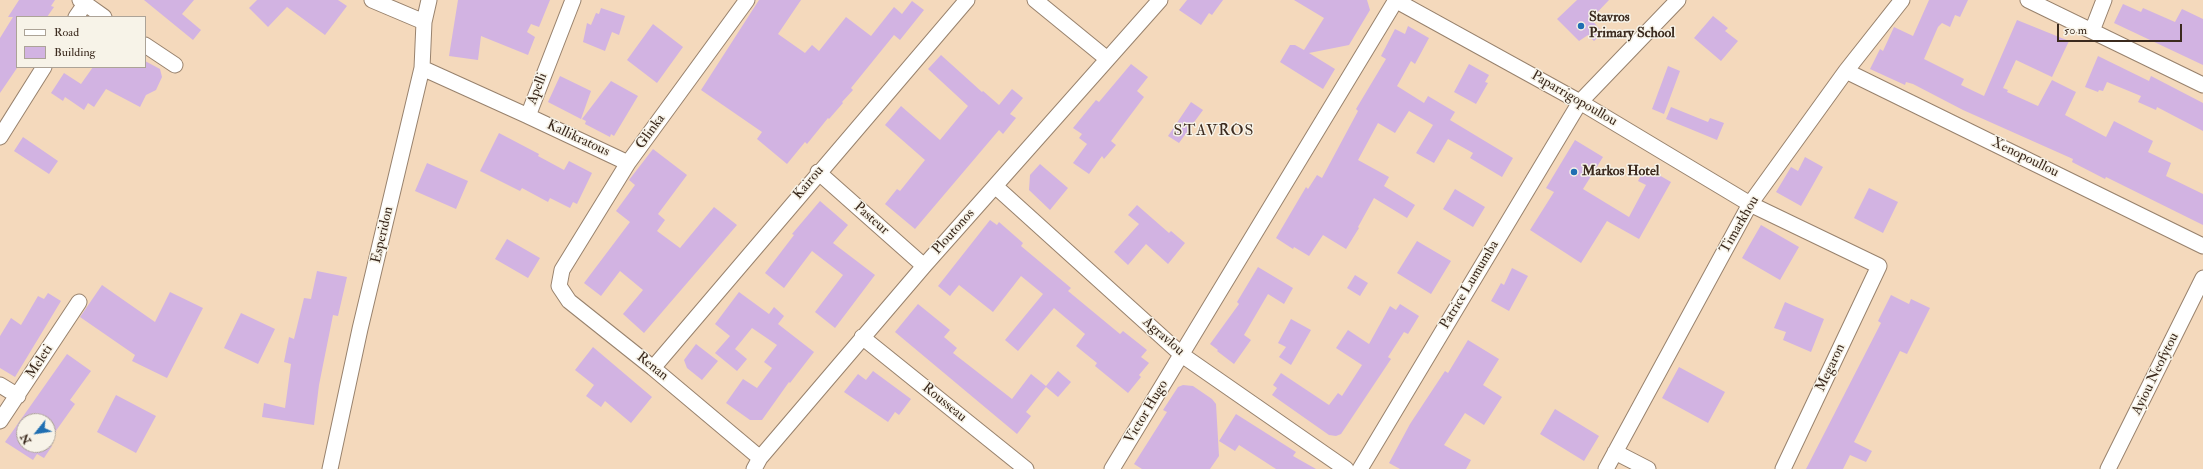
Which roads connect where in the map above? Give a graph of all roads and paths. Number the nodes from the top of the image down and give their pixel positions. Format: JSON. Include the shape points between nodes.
{"nodes":[{"id":1,"x":372,"y":0,"type":"edge"},
{"id":2,"x":429,"y":0,"type":"edge"},
{"id":3,"x":573,"y":0,"type":"edge"},
{"id":4,"x":747,"y":0,"type":"edge"},
{"id":5,"x":967,"y":0,"type":"edge"},
{"id":6,"x":1035,"y":0,"type":"edge"},
{"id":7,"x":1160,"y":0,"type":"edge"},
{"id":8,"x":1395,"y":0,"type":"edge"},
{"id":9,"x":1678,"y":0,"type":"edge"},
{"id":10,"x":1902,"y":0,"type":"edge"},
{"id":11,"x":2028,"y":0,"type":"edge"},
{"id":12,"x":2104,"y":0,"type":"edge"},
{"id":13,"x":82,"y":2,"type":"edge"},
{"id":14,"x":76,"y":16,"type":"edge"},
{"id":15,"x":103,"y":16,"type":"edge"},
{"id":16,"x":424,"y":22,"type":"junction"},
{"id":17,"x":2092,"y":31,"type":"junction"},
{"id":18,"x":146,"y":46,"type":"edge"},
{"id":19,"x":1106,"y":58,"type":"junction"},
{"id":20,"x":175,"y":65,"type":"dead end"},
{"id":21,"x":43,"y":68,"type":"edge"},
{"id":22,"x":422,"y":68,"type":"junction"},
{"id":23,"x":1846,"y":71,"type":"junction"},
{"id":24,"x":2203,"y":84,"type":"edge"},
{"id":25,"x":1580,"y":102,"type":"junction"},
{"id":26,"x":528,"y":116,"type":"junction"},
{"id":27,"x":0,"y":136,"type":"edge"},
{"id":28,"x":628,"y":163,"type":"junction"},
{"id":29,"x":818,"y":172,"type":"junction"},
{"id":30,"x":995,"y":186,"type":"junction"},
{"id":31,"x":1750,"y":204,"type":"junction"},
{"id":32,"x":2203,"y":246,"type":"edge"},
{"id":33,"x":924,"y":266,"type":"junction"},
{"id":34,"x":1879,"y":266,"type":"joint"},
{"id":35,"x":562,"y":270,"type":"joint"},
{"id":36,"x":2203,"y":278,"type":"edge"},
{"id":37,"x":79,"y":302,"type":"dead end"},
{"id":38,"x":862,"y":337,"type":"junction"},
{"id":39,"x":1182,"y":354,"type":"junction"},
{"id":40,"x":653,"y":368,"type":"junction"},
{"id":41,"x":0,"y":385,"type":"edge"},
{"id":42,"x":18,"y":396,"type":"junction"},
{"id":43,"x":0,"y":421,"type":"edge"},
{"id":44,"x":1615,"y":452,"type":"junction"},
{"id":45,"x":757,"y":463,"type":"edge"},
{"id":46,"x":330,"y":469,"type":"edge"},
{"id":47,"x":1026,"y":469,"type":"edge"},
{"id":48,"x":1112,"y":469,"type":"edge"},
{"id":49,"x":1346,"y":469,"type":"edge"},
{"id":50,"x":1360,"y":469,"type":"edge"},
{"id":51,"x":1606,"y":469,"type":"edge"},
{"id":52,"x":1648,"y":469,"type":"edge"},
{"id":53,"x":1783,"y":469,"type":"edge"},
{"id":54,"x":2108,"y":469,"type":"edge"}],
"edges":[{"from":1,"to":16,"type":"street"},
{"from":2,"to":16,"type":"street","name":"Esperidon"},
{"from":3,"to":26,"type":"street","name":"Apelli"},
{"from":4,"to":28,"type":"street","name":"Glinka"},
{"from":5,"to":29,"type":"street","name":"Kairou"},
{"from":6,"to":19,"type":"street"},
{"from":7,"to":19,"type":"street","name":"Ploutonos"},
{"from":8,"to":25,"type":"street","name":"Paparrigopoullou"},
{"from":8,"to":39,"type":"street","name":"Victor Hugo"},
{"from":9,"to":25,"type":"street","name":"Patrice Lumumba"},
{"from":10,"to":23,"type":"street","name":"Timarkhou"},
{"from":11,"to":17,"type":"street"},
{"from":12,"to":17,"type":"street"},
{"from":13,"to":14,"type":"street"},
{"from":13,"to":15,"type":"street"},
{"from":16,"to":22,"type":"street","name":"Esperidon"},
{"from":17,"to":24,"type":"street"},
{"from":18,"to":20,"type":"street"},
{"from":19,"to":30,"type":"street","name":"Ploutonos"},
{"from":21,"to":27,"type":"street"},
{"from":22,"to":26,"type":"street","name":"Apelli"},
{"from":22,"to":46,"type":"street","name":"Esperidon"},
{"from":23,"to":31,"type":"street","name":"Timarkhou"},
{"from":23,"to":32,"type":"street","name":"Xenopoullou"},
{"from":25,"to":31,"type":"street","name":"Paparrigopoullou"},
{"from":25,"to":50,"type":"street","name":"Patrice Lumumba"},
{"from":26,"to":28,"type":"street","name":"Kallikratous"},
{"from":28,"to":35,"type":"street","name":"Glinka"},
{"from":29,"to":33,"type":"street","name":"Pasteur"},
{"from":29,"to":40,"type":"street","name":"Kairou"},
{"from":30,"to":33,"type":"street","name":"Ploutonos"},
{"from":30,"to":39,"type":"street","name":"Agravlou"},
{"from":31,"to":34,"type":"street","name":"Paparrigopoullou"},
{"from":31,"to":44,"type":"street","name":"Timarkhou"},
{"from":33,"to":38,"type":"street","name":"Ploutonos"},
{"from":34,"to":53,"type":"street","name":"Megaron"},
{"from":35,"to":40,"type":"street","name":"Renan","via":[[559,286],[569,301]]},
{"from":36,"to":54,"type":"street","name":"Ayiou Neofytou"},
{"from":37,"to":42,"type":"street","name":"Meleti"},
{"from":38,"to":45,"type":"street","name":"Ploutonos"},
{"from":38,"to":47,"type":"street","name":"Rousseau"},
{"from":39,"to":48,"type":"street","name":"Victor Hugo"},
{"from":39,"to":49,"type":"street","name":"Agravlou"},
{"from":40,"to":45,"type":"street","name":"Renan"},
{"from":41,"to":42,"type":"street"},
{"from":42,"to":43,"type":"street","name":"Meleti"},
{"from":44,"to":51,"type":"street","name":"Timarkhou"},
{"from":44,"to":52,"type":"street"}]}
